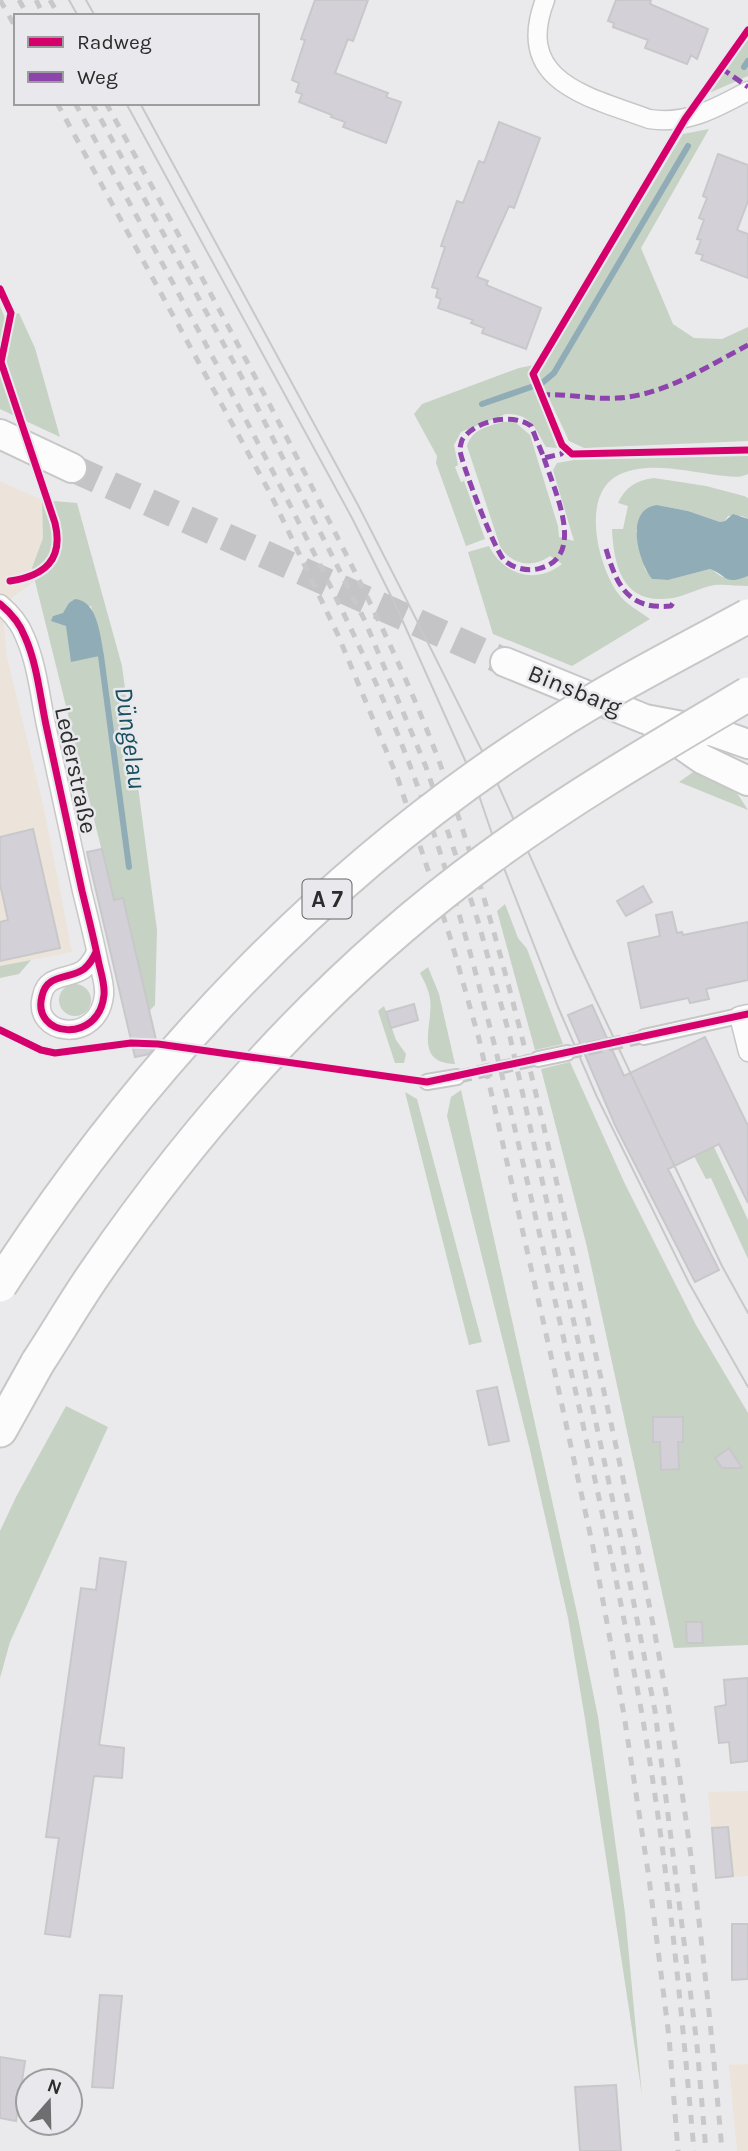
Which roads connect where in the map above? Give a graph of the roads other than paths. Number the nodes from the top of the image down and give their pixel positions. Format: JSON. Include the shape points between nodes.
{"nodes":[{"id":1,"x":545,"y":0,"type":"edge"},
{"id":2,"x":748,"y":91,"type":"edge"},
{"id":3,"x":0,"y":434,"type":"edge"},
{"id":4,"x":72,"y":468,"type":"tunnel mouth"},
{"id":5,"x":0,"y":604,"type":"edge"},
{"id":6,"x":748,"y":617,"type":"edge"},
{"id":7,"x":505,"y":662,"type":"tunnel mouth"},
{"id":8,"x":748,"y":694,"type":"edge"},
{"id":9,"x":645,"y":719,"type":"junction"},
{"id":10,"x":748,"y":744,"type":"edge"},
{"id":11,"x":748,"y":781,"type":"edge"},
{"id":12,"x":96,"y":952,"type":"junction"},
{"id":13,"x":744,"y":1015,"type":"edge"},
{"id":14,"x":644,"y":1037,"type":"tunnel mouth"},
{"id":15,"x":748,"y":1052,"type":"edge"},
{"id":16,"x":567,"y":1053,"type":"tunnel mouth"},
{"id":17,"x":538,"y":1059,"type":"tunnel mouth"},
{"id":18,"x":457,"y":1077,"type":"tunnel mouth"},
{"id":19,"x":428,"y":1082,"type":"dead end"},
{"id":20,"x":0,"y":1286,"type":"edge"},
{"id":21,"x":0,"y":1430,"type":"edge"}],
"edges":[{"from":1,"to":2,"type":"street","via":[[538,21],[541,55],[552,75],[569,88],[663,121],[709,111]]},
{"from":3,"to":4,"type":"main road"},
{"from":5,"to":12,"type":"street","name":"Lederstraße","via":[[17,622],[31,652]]},
{"from":6,"to":20,"type":"highway","number":"A 7","bridge":true,"via":[[550,728],[446,799],[343,884],[195,1027],[103,1137]]},
{"from":7,"to":9,"type":"main road","name":"Binsbarg"},
{"from":8,"to":21,"type":"highway","bridge":true,"via":[[547,816],[418,914],[307,1015],[177,1162],[94,1273]]},
{"from":9,"to":10,"type":"main road","name":"Binsbarg","via":[[714,732]]},
{"from":9,"to":11,"type":"main road","name":"Binsbarg","via":[[702,760]]},
{"from":12,"to":12,"type":"street","name":"Lederstraße","via":[[84,969],[48,984],[41,999],[42,1013],[59,1028],[83,1027],[99,1012],[104,991]]},
{"from":13,"to":14,"type":"street"},
{"from":13,"to":15,"type":"street"},
{"from":16,"to":17,"type":"street"},
{"from":18,"to":19,"type":"street"}]}
